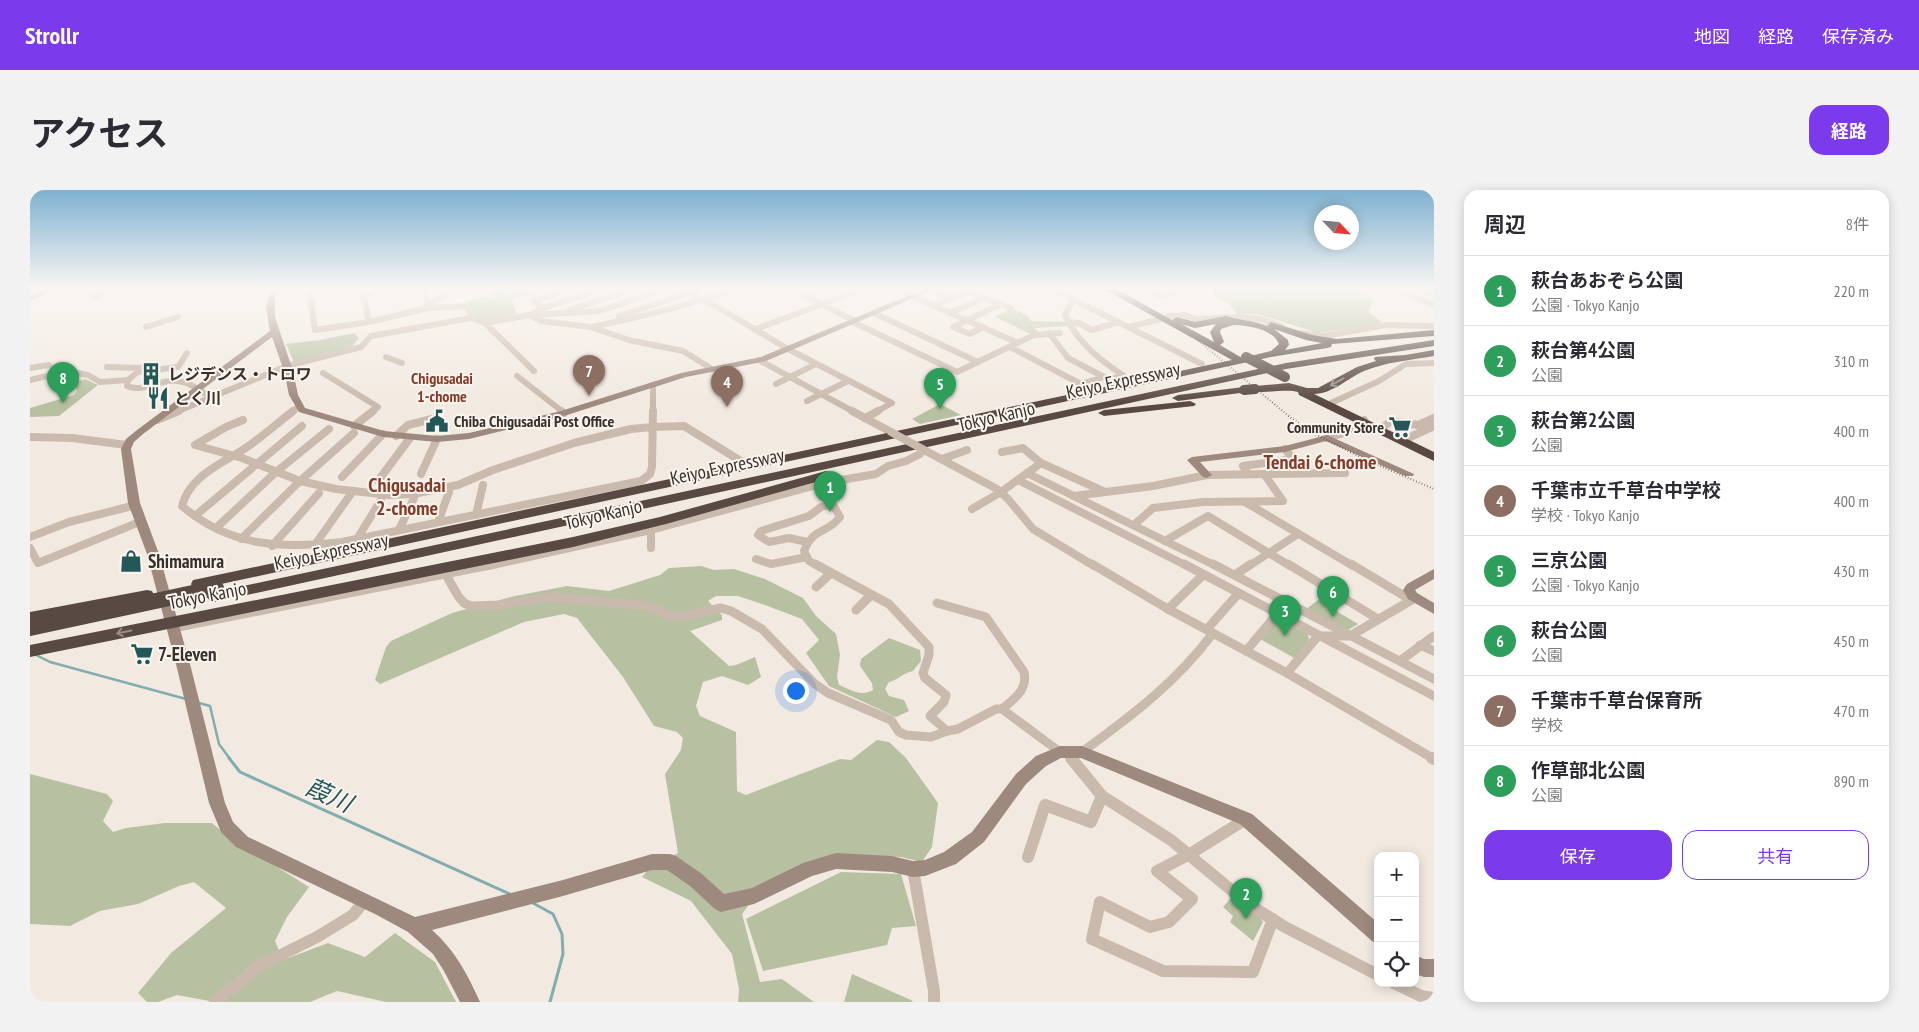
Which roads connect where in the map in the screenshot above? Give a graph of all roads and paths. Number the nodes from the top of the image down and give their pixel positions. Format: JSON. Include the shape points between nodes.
{"nodes":[{"id":1,"x":273,"y":327,"type":"edge"},
{"id":2,"x":315,"y":327,"type":"edge"},
{"id":3,"x":336,"y":327,"type":"edge"},
{"id":4,"x":421,"y":327,"type":"edge"},
{"id":5,"x":489,"y":327,"type":"edge"},
{"id":6,"x":591,"y":327,"type":"edge"},
{"id":7,"x":752,"y":327,"type":"edge"},
{"id":8,"x":762,"y":327,"type":"edge"},
{"id":9,"x":840,"y":327,"type":"edge"},
{"id":10,"x":866,"y":327,"type":"edge"},
{"id":11,"x":903,"y":327,"type":"edge"},
{"id":12,"x":953,"y":327,"type":"edge"},
{"id":13,"x":983,"y":327,"type":"joint"},
{"id":14,"x":1071,"y":327,"type":"edge"},
{"id":15,"x":1086,"y":327,"type":"edge"},
{"id":16,"x":1102,"y":327,"type":"edge"},
{"id":17,"x":1129,"y":327,"type":"edge"},
{"id":18,"x":1185,"y":327,"type":"edge"},
{"id":19,"x":1188,"y":327,"type":"edge"},
{"id":20,"x":1201,"y":327,"type":"edge"},
{"id":21,"x":1219,"y":327,"type":"edge"},
{"id":22,"x":1261,"y":327,"type":"edge"},
{"id":23,"x":1272,"y":327,"type":"edge"},
{"id":24,"x":1285,"y":327,"type":"edge"},
{"id":25,"x":1371,"y":327,"type":"edge"},
{"id":26,"x":756,"y":329,"type":"junction"},
{"id":27,"x":274,"y":332,"type":"junction"},
{"id":28,"x":1199,"y":332,"type":"junction"},
{"id":29,"x":1049,"y":333,"type":"junction"},
{"id":30,"x":1060,"y":333,"type":"dead end"},
{"id":31,"x":1434,"y":333,"type":"edge"},
{"id":32,"x":1434,"y":339,"type":"edge"},
{"id":33,"x":1350,"y":342,"type":"junction"},
{"id":34,"x":1018,"y":343,"type":"junction"},
{"id":35,"x":1434,"y":343,"type":"edge"},
{"id":36,"x":1214,"y":344,"type":"junction"},
{"id":37,"x":1010,"y":347,"type":"junction"},
{"id":38,"x":788,"y":349,"type":"junction"},
{"id":39,"x":187,"y":353,"type":"dead end"},
{"id":40,"x":1434,"y":354,"type":"edge"},
{"id":41,"x":386,"y":357,"type":"dead end"},
{"id":42,"x":1260,"y":357,"type":"junction"},
{"id":43,"x":1404,"y":358,"type":"junction"},
{"id":44,"x":759,"y":360,"type":"junction"},
{"id":45,"x":978,"y":362,"type":"junction"},
{"id":46,"x":402,"y":363,"type":"dead end"},
{"id":47,"x":1434,"y":363,"type":"edge"},
{"id":48,"x":816,"y":364,"type":"junction"},
{"id":49,"x":1202,"y":364,"type":"junction"},
{"id":50,"x":288,"y":366,"type":"junction"},
{"id":51,"x":107,"y":367,"type":"dead end"},
{"id":52,"x":30,"y":368,"type":"edge"},
{"id":53,"x":712,"y":369,"type":"junction"},
{"id":54,"x":534,"y":371,"type":"dead end"},
{"id":55,"x":138,"y":372,"type":"junction"},
{"id":56,"x":323,"y":373,"type":"dead end"},
{"id":57,"x":46,"y":376,"type":"junction"},
{"id":58,"x":517,"y":376,"type":"dead end"},
{"id":59,"x":790,"y":377,"type":"junction"},
{"id":60,"x":1104,"y":377,"type":"junction"},
{"id":61,"x":30,"y":380,"type":"edge"},
{"id":62,"x":128,"y":380,"type":"junction"},
{"id":63,"x":848,"y":380,"type":"junction"},
{"id":64,"x":1284,"y":380,"type":"junction"},
{"id":65,"x":776,"y":384,"type":"dead end"},
{"id":66,"x":653,"y":385,"type":"junction"},
{"id":67,"x":198,"y":389,"type":"junction"},
{"id":68,"x":1254,"y":389,"type":"junction"},
{"id":69,"x":1311,"y":392,"type":"junction"},
{"id":70,"x":821,"y":394,"type":"junction"},
{"id":71,"x":1073,"y":397,"type":"junction"},
{"id":72,"x":212,"y":398,"type":"junction"},
{"id":73,"x":807,"y":401,"type":"dead end"},
{"id":74,"x":1326,"y":403,"type":"junction"},
{"id":75,"x":299,"y":406,"type":"junction"},
{"id":76,"x":564,"y":412,"type":"junction"},
{"id":77,"x":1104,"y":413,"type":"junction"},
{"id":78,"x":865,"y":418,"type":"junction"},
{"id":79,"x":1434,"y":418,"type":"edge"},
{"id":80,"x":432,"y":419,"type":"dead end"},
{"id":81,"x":155,"y":420,"type":"junction"},
{"id":82,"x":243,"y":420,"type":"dead end"},
{"id":83,"x":1362,"y":421,"type":"junction"},
{"id":84,"x":302,"y":426,"type":"dead end"},
{"id":85,"x":1434,"y":426,"type":"edge"},
{"id":86,"x":653,"y":427,"type":"junction"},
{"id":87,"x":1381,"y":428,"type":"junction"},
{"id":88,"x":328,"y":429,"type":"dead end"},
{"id":89,"x":354,"y":430,"type":"junction"},
{"id":90,"x":383,"y":434,"type":"junction"},
{"id":91,"x":396,"y":436,"type":"junction"},
{"id":92,"x":30,"y":438,"type":"edge"},
{"id":93,"x":410,"y":438,"type":"junction"},
{"id":94,"x":1327,"y":438,"type":"junction"},
{"id":95,"x":437,"y":439,"type":"junction"},
{"id":96,"x":1406,"y":439,"type":"junction"},
{"id":97,"x":127,"y":445,"type":"junction"},
{"id":98,"x":1285,"y":448,"type":"junction"},
{"id":99,"x":967,"y":450,"type":"dead end"},
{"id":100,"x":1002,"y":452,"type":"dead end"},
{"id":101,"x":1434,"y":452,"type":"edge"},
{"id":102,"x":920,"y":454,"type":"junction"},
{"id":103,"x":233,"y":455,"type":"junction"},
{"id":104,"x":1434,"y":457,"type":"edge"},
{"id":105,"x":940,"y":458,"type":"junction"},
{"id":106,"x":892,"y":460,"type":"junction"},
{"id":107,"x":256,"y":463,"type":"junction"},
{"id":108,"x":744,"y":463,"type":"dead end"},
{"id":109,"x":1041,"y":463,"type":"junction"},
{"id":110,"x":276,"y":472,"type":"junction"},
{"id":111,"x":1027,"y":473,"type":"junction"},
{"id":112,"x":1345,"y":473,"type":"dead end"},
{"id":113,"x":421,"y":474,"type":"dead end"},
{"id":114,"x":1248,"y":474,"type":"junction"},
{"id":115,"x":1264,"y":474,"type":"junction"},
{"id":116,"x":1206,"y":475,"type":"junction"},
{"id":117,"x":1406,"y":476,"type":"dead end"},
{"id":118,"x":342,"y":477,"type":"dead end"},
{"id":119,"x":1018,"y":480,"type":"junction"},
{"id":120,"x":300,"y":481,"type":"junction"},
{"id":121,"x":378,"y":481,"type":"dead end"},
{"id":122,"x":821,"y":484,"type":"junction"},
{"id":123,"x":483,"y":485,"type":"dead end"},
{"id":124,"x":353,"y":491,"type":"junction"},
{"id":125,"x":1103,"y":491,"type":"junction"},
{"id":126,"x":449,"y":492,"type":"dead end"},
{"id":127,"x":1001,"y":492,"type":"junction"},
{"id":128,"x":319,"y":493,"type":"dead end"},
{"id":129,"x":1074,"y":496,"type":"junction"},
{"id":130,"x":414,"y":498,"type":"dead end"},
{"id":131,"x":381,"y":500,"type":"dead end"},
{"id":132,"x":1245,"y":502,"type":"junction"},
{"id":133,"x":832,"y":504,"type":"junction"},
{"id":134,"x":136,"y":506,"type":"junction"},
{"id":135,"x":972,"y":509,"type":"dead end"},
{"id":136,"x":476,"y":515,"type":"junction"},
{"id":137,"x":195,"y":516,"type":"junction"},
{"id":138,"x":142,"y":521,"type":"junction"},
{"id":139,"x":438,"y":522,"type":"junction"},
{"id":140,"x":1134,"y":525,"type":"junction"},
{"id":141,"x":216,"y":528,"type":"junction"},
{"id":142,"x":399,"y":530,"type":"junction"},
{"id":143,"x":651,"y":530,"type":"junction"},
{"id":144,"x":1298,"y":534,"type":"junction"},
{"id":145,"x":30,"y":537,"type":"edge"},
{"id":146,"x":241,"y":539,"type":"junction"},
{"id":147,"x":357,"y":539,"type":"junction"},
{"id":148,"x":1165,"y":540,"type":"junction"},
{"id":149,"x":807,"y":542,"type":"junction"},
{"id":150,"x":272,"y":546,"type":"junction"},
{"id":151,"x":314,"y":546,"type":"junction"},
{"id":152,"x":30,"y":548,"type":"edge"},
{"id":153,"x":651,"y":548,"type":"dead end"},
{"id":154,"x":428,"y":551,"type":"junction"},
{"id":155,"x":1270,"y":553,"type":"junction"},
{"id":156,"x":807,"y":558,"type":"junction"},
{"id":157,"x":756,"y":559,"type":"dead end"},
{"id":158,"x":445,"y":573,"type":"junction"},
{"id":159,"x":1434,"y":573,"type":"edge"},
{"id":160,"x":830,"y":574,"type":"junction"},
{"id":161,"x":1203,"y":575,"type":"junction"},
{"id":162,"x":1235,"y":575,"type":"junction"},
{"id":163,"x":816,"y":587,"type":"dead end"},
{"id":164,"x":163,"y":592,"type":"junction"},
{"id":165,"x":215,"y":593,"type":"junction"},
{"id":166,"x":1238,"y":594,"type":"junction"},
{"id":167,"x":871,"y":595,"type":"junction"},
{"id":168,"x":1415,"y":598,"type":"junction"},
{"id":169,"x":937,"y":602,"type":"dead end"},
{"id":170,"x":1168,"y":609,"type":"junction"},
{"id":171,"x":1434,"y":609,"type":"edge"},
{"id":172,"x":856,"y":610,"type":"dead end"},
{"id":173,"x":1277,"y":614,"type":"junction"},
{"id":174,"x":30,"y":618,"type":"edge"},
{"id":175,"x":1378,"y":619,"type":"junction"},
{"id":176,"x":172,"y":625,"type":"junction"},
{"id":177,"x":30,"y":628,"type":"edge"},
{"id":178,"x":1210,"y":631,"type":"junction"},
{"id":179,"x":1318,"y":636,"type":"junction"},
{"id":180,"x":1350,"y":636,"type":"junction"},
{"id":181,"x":1434,"y":636,"type":"edge"},
{"id":182,"x":30,"y":637,"type":"edge"},
{"id":183,"x":1420,"y":645,"type":"junction"},
{"id":184,"x":30,"y":651,"type":"edge"},
{"id":185,"x":1246,"y":651,"type":"junction"},
{"id":186,"x":1434,"y":651,"type":"edge"},
{"id":187,"x":1400,"y":661,"type":"junction"},
{"id":188,"x":1287,"y":673,"type":"junction"},
{"id":189,"x":1434,"y":679,"type":"edge"},
{"id":190,"x":1434,"y":696,"type":"edge"},
{"id":191,"x":1002,"y":709,"type":"junction"},
{"id":192,"x":948,"y":731,"type":"junction"},
{"id":193,"x":1070,"y":752,"type":"junction"},
{"id":194,"x":1434,"y":759,"type":"edge"},
{"id":195,"x":1102,"y":796,"type":"junction"},
{"id":196,"x":1246,"y":819,"type":"junction"},
{"id":197,"x":1190,"y":854,"type":"junction"},
{"id":198,"x":1028,"y":857,"type":"dead end"},
{"id":199,"x":913,"y":869,"type":"junction"},
{"id":200,"x":365,"y":900,"type":"junction"},
{"id":201,"x":1273,"y":919,"type":"junction"},
{"id":202,"x":414,"y":926,"type":"junction"},
{"id":203,"x":1374,"y":931,"type":"edge"},
{"id":204,"x":1374,"y":973,"type":"edge"},
{"id":205,"x":1402,"y":987,"type":"edge"},
{"id":206,"x":1434,"y":998,"type":"edge"},
{"id":207,"x":215,"y":1002,"type":"edge"},
{"id":208,"x":470,"y":1002,"type":"edge"},
{"id":209,"x":934,"y":1002,"type":"edge"}],
"edges":[{"from":1,"to":27,"type":"street"},
{"from":2,"to":3,"type":"street","via":[[315,330]]},
{"from":4,"to":50,"type":"street","via":[[370,336],[361,347]]},
{"from":5,"to":54,"type":"street"},
{"from":6,"to":53,"type":"street","via":[[629,340],[683,351]]},
{"from":7,"to":26,"type":"street"},
{"from":8,"to":26,"type":"street"},
{"from":9,"to":38,"type":"street"},
{"from":10,"to":45,"type":"street","via":[[958,372]]},
{"from":11,"to":45,"type":"street"},
{"from":12,"to":13,"type":"street","via":[[970,334]]},
{"from":13,"to":34,"type":"street"},
{"from":14,"to":60,"type":"street","via":[[1095,356],[1124,376]]},
{"from":15,"to":16,"type":"street","via":[[1092,330]]},
{"from":17,"to":49,"type":"street"},
{"from":18,"to":36,"type":"highway"},
{"from":19,"to":28,"type":"highway"},
{"from":20,"to":28,"type":"highway"},
{"from":21,"to":36,"type":"highway","name":"Tokyo Kanjo","via":[[1215,330]]},
{"from":22,"to":42,"type":"highway","name":"Tokyo Kanjo","via":[[1277,334],[1284,344],[1275,353]]},
{"from":23,"to":33,"type":"highway","via":[[1310,338]]},
{"from":24,"to":25,"type":"street","via":[[1317,335]]},
{"from":26,"to":38,"type":"street"},
{"from":27,"to":50,"type":"street"},
{"from":27,"to":67,"type":"street"},
{"from":28,"to":36,"type":"highway"},
{"from":29,"to":30,"type":"street"},
{"from":29,"to":34,"type":"street","via":[[1034,335]]},
{"from":29,"to":60,"type":"street","via":[[1068,358]]},
{"from":31,"to":33,"type":"highway"},
{"from":32,"to":165,"type":"highway","name":"Keiyo Expressway","via":[[1250,367]]},
{"from":33,"to":42,"type":"highway"},
{"from":34,"to":37,"type":"street"},
{"from":35,"to":154,"type":"highway","name":"Keiyo Expressway","via":[[1286,366]]},
{"from":36,"to":49,"type":"highway","via":[[1222,356],[1220,360]]},
{"from":36,"to":64,"type":"highway"},
{"from":37,"to":45,"type":"street"},
{"from":37,"to":60,"type":"street","via":[[1081,384]]},
{"from":38,"to":44,"type":"street"},
{"from":38,"to":48,"type":"street"},
{"from":39,"to":55,"type":"street","via":[[178,367]]},
{"from":40,"to":43,"type":"highway"},
{"from":41,"to":46,"type":"street"},
{"from":42,"to":71,"type":"highway","name":"Tokyo Kanjo"},
{"from":43,"to":69,"type":"highway","one_way":true,"via":[[1361,369],[1323,390]]},
{"from":43,"to":77,"type":"highway","via":[[1334,364],[1265,377],[1255,382],[1246,396],[1232,401]]},
{"from":44,"to":53,"type":"street"},
{"from":44,"to":59,"type":"street"},
{"from":47,"to":74,"type":"street","via":[[1406,364],[1379,381]]},
{"from":48,"to":59,"type":"street"},
{"from":48,"to":63,"type":"street"},
{"from":49,"to":71,"type":"highway","via":[[1078,393]]},
{"from":50,"to":72,"type":"street"},
{"from":50,"to":75,"type":"street"},
{"from":51,"to":55,"type":"street","via":[[142,368]]},
{"from":52,"to":57,"type":"street","via":[[51,363]]},
{"from":53,"to":66,"type":"street"},
{"from":55,"to":62,"type":"street"},
{"from":56,"to":89,"type":"street","via":[[378,407]]},
{"from":57,"to":61,"type":"street"},
{"from":57,"to":62,"type":"street","via":[[68,371],[88,375],[100,382]]},
{"from":58,"to":76,"type":"street"},
{"from":59,"to":65,"type":"street"},
{"from":59,"to":70,"type":"street"},
{"from":62,"to":67,"type":"street","via":[[127,386],[135,389],[174,380]]},
{"from":63,"to":70,"type":"street"},
{"from":63,"to":78,"type":"street","via":[[892,403]]},
{"from":64,"to":68,"type":"highway","name":"Tokyo Kanjo"},
{"from":64,"to":69,"type":"highway"},
{"from":64,"to":74,"type":"highway"},
{"from":66,"to":76,"type":"street"},
{"from":66,"to":86,"type":"street"},
{"from":67,"to":72,"type":"street"},
{"from":67,"to":81,"type":"street"},
{"from":68,"to":74,"type":"highway","via":[[1294,393]]},
{"from":68,"to":77,"type":"highway","name":"Tokyo Kanjo","via":[[1177,398]]},
{"from":69,"to":74,"type":"highway"},
{"from":70,"to":73,"type":"street"},
{"from":70,"to":78,"type":"street"},
{"from":71,"to":164,"type":"highway","name":"Tokyo Kanjo"},
{"from":72,"to":81,"type":"street"},
{"from":74,"to":83,"type":"highway"},
{"from":75,"to":89,"type":"street"},
{"from":75,"to":103,"type":"street"},
{"from":76,"to":95,"type":"street","via":[[485,433]]},
{"from":77,"to":102,"type":"highway","name":"Tokyo Kanjo"},
{"from":78,"to":105,"type":"street","bridge":true},
{"from":79,"to":87,"type":"street","via":[[1418,425],[1392,421]]},
{"from":80,"to":91,"type":"street","via":[[408,425]]},
{"from":81,"to":97,"type":"street"},
{"from":82,"to":103,"type":"street","via":[[195,445]]},
{"from":83,"to":87,"type":"highway"},
{"from":83,"to":94,"type":"street","via":[[1344,433]]},
{"from":83,"to":104,"type":"highway"},
{"from":84,"to":107,"type":"street"},
{"from":85,"to":96,"type":"street"},
{"from":86,"to":108,"type":"street","via":[[684,426]]},
{"from":86,"to":124,"type":"street","via":[[574,443],[458,485],[413,494]]},
{"from":86,"to":136,"type":"street","via":[[652,468],[641,481]]},
{"from":87,"to":96,"type":"highway"},
{"from":88,"to":110,"type":"street"},
{"from":89,"to":90,"type":"street"},
{"from":89,"to":120,"type":"street"},
{"from":90,"to":91,"type":"street"},
{"from":90,"to":118,"type":"street"},
{"from":91,"to":93,"type":"street"},
{"from":92,"to":97,"type":"street","via":[[72,438]]},
{"from":93,"to":95,"type":"street"},
{"from":93,"to":121,"type":"street"},
{"from":94,"to":98,"type":"street"},
{"from":94,"to":117,"type":"street","via":[[1332,444]]},
{"from":95,"to":113,"type":"street"},
{"from":96,"to":101,"type":"highway"},
{"from":97,"to":134,"type":"street"},
{"from":98,"to":114,"type":"street","via":[[1292,459],[1243,466]]},
{"from":98,"to":116,"type":"street","via":[[1192,460]]},
{"from":99,"to":105,"type":"street"},
{"from":100,"to":109,"type":"street","via":[[1023,448]]},
{"from":102,"to":106,"type":"highway","name":"Tokyo Kanjo"},
{"from":102,"to":122,"type":"street","via":[[876,474]]},
{"from":103,"to":107,"type":"street"},
{"from":103,"to":137,"type":"street","via":[[205,474],[183,497],[182,506]]},
{"from":105,"to":127,"type":"street"},
{"from":106,"to":154,"type":"highway","via":[[588,526],[486,545]]},
{"from":106,"to":176,"type":"highway","name":"Tokyo Kanjo","via":[[582,540]]},
{"from":107,"to":110,"type":"street"},
{"from":107,"to":137,"type":"street"},
{"from":109,"to":111,"type":"street"},
{"from":109,"to":125,"type":"street"},
{"from":110,"to":120,"type":"street"},
{"from":110,"to":141,"type":"street"},
{"from":111,"to":119,"type":"street"},
{"from":111,"to":129,"type":"street"},
{"from":112,"to":115,"type":"street"},
{"from":114,"to":115,"type":"street"},
{"from":114,"to":116,"type":"street"},
{"from":115,"to":132,"type":"street","via":[[1283,501]]},
{"from":116,"to":125,"type":"street","via":[[1153,486]]},
{"from":119,"to":127,"type":"street"},
{"from":119,"to":161,"type":"street"},
{"from":120,"to":124,"type":"street"},
{"from":120,"to":146,"type":"street"},
{"from":122,"to":133,"type":"street"},
{"from":122,"to":143,"type":"street"},
{"from":123,"to":136,"type":"street"},
{"from":124,"to":151,"type":"street"},
{"from":125,"to":129,"type":"street"},
{"from":126,"to":139,"type":"street"},
{"from":127,"to":135,"type":"street"},
{"from":127,"to":170,"type":"street","via":[[1028,527]]},
{"from":128,"to":150,"type":"street"},
{"from":129,"to":140,"type":"street"},
{"from":130,"to":142,"type":"street"},
{"from":131,"to":147,"type":"street"},
{"from":132,"to":140,"type":"street","via":[[1203,502],[1154,508]]},
{"from":132,"to":144,"type":"street"},
{"from":133,"to":149,"type":"street","via":[[840,517],[837,522],[811,535]]},
{"from":133,"to":149,"type":"street","via":[[809,516],[761,531],[758,535],[770,543],[789,537]]},
{"from":134,"to":138,"type":"street"},
{"from":134,"to":145,"type":"street","via":[[69,522]]},
{"from":136,"to":139,"type":"street"},
{"from":137,"to":141,"type":"street"},
{"from":138,"to":152,"type":"street","via":[[38,563]]},
{"from":138,"to":164,"type":"street"},
{"from":139,"to":142,"type":"street"},
{"from":140,"to":148,"type":"street"},
{"from":141,"to":146,"type":"street"},
{"from":142,"to":147,"type":"street"},
{"from":143,"to":153,"type":"street"},
{"from":143,"to":158,"type":"street"},
{"from":144,"to":155,"type":"street"},
{"from":144,"to":168,"type":"street","via":[[1406,597]]},
{"from":146,"to":150,"type":"street"},
{"from":147,"to":151,"type":"street"},
{"from":148,"to":155,"type":"street","via":[[1208,516]]},
{"from":148,"to":162,"type":"street"},
{"from":149,"to":156,"type":"street","via":[[804,551]]},
{"from":150,"to":151,"type":"street"},
{"from":154,"to":165,"type":"highway","name":"Keiyo Expressway"},
{"from":155,"to":162,"type":"street"},
{"from":155,"to":175,"type":"street"},
{"from":156,"to":157,"type":"street","via":[[771,564]]},
{"from":156,"to":160,"type":"street"},
{"from":158,"to":176,"type":"street"},
{"from":158,"to":192,"type":"street","via":[[464,604],[471,606],[552,597],[648,606],[680,617],[722,608],[762,629],[815,684],[828,693],[891,720],[906,736],[931,737]]},
{"from":159,"to":168,"type":"street","via":[[1411,587],[1409,590]]},
{"from":160,"to":163,"type":"street"},
{"from":160,"to":167,"type":"street"},
{"from":161,"to":166,"type":"street"},
{"from":161,"to":170,"type":"street"},
{"from":162,"to":180,"type":"street"},
{"from":164,"to":174,"type":"highway","name":"Tokyo Kanjo"},
{"from":164,"to":176,"type":"street"},
{"from":165,"to":177,"type":"highway","name":"Keiyo Expressway","bridge":true},
{"from":165,"to":182,"type":"highway","name":"Keiyo Expressway"},
{"from":166,"to":173,"type":"street"},
{"from":166,"to":178,"type":"street"},
{"from":167,"to":172,"type":"street"},
{"from":167,"to":192,"type":"street","via":[[889,604],[929,647],[930,654],[923,673],[946,695],[944,702],[930,716]]},
{"from":168,"to":171,"type":"street"},
{"from":168,"to":175,"type":"street"},
{"from":169,"to":191,"type":"street","via":[[986,617],[1024,672],[1024,688]]},
{"from":170,"to":178,"type":"street"},
{"from":173,"to":179,"type":"street"},
{"from":173,"to":185,"type":"street"},
{"from":175,"to":180,"type":"street"},
{"from":176,"to":184,"type":"highway","name":"Tokyo Kanjo","one_way":true},
{"from":176,"to":200,"type":"street","via":[[217,803],[227,827],[233,835],[268,855]]},
{"from":178,"to":185,"type":"street"},
{"from":178,"to":193,"type":"street","via":[[1203,648],[1179,674],[1129,718]]},
{"from":179,"to":180,"type":"street"},
{"from":179,"to":188,"type":"street"},
{"from":179,"to":190,"type":"street"},
{"from":180,"to":187,"type":"street"},
{"from":181,"to":183,"type":"street"},
{"from":183,"to":186,"type":"street"},
{"from":183,"to":187,"type":"street"},
{"from":185,"to":188,"type":"street"},
{"from":187,"to":189,"type":"street"},
{"from":188,"to":194,"type":"street"},
{"from":191,"to":192,"type":"street","via":[[996,709],[958,730]]},
{"from":191,"to":193,"type":"street"},
{"from":193,"to":195,"type":"street"},
{"from":193,"to":196,"type":"street"},
{"from":193,"to":199,"type":"street","via":[[1041,761],[1021,779],[978,837],[950,858]]},
{"from":195,"to":197,"type":"street"},
{"from":195,"to":198,"type":"street","via":[[1091,822],[1045,805]]},
{"from":196,"to":197,"type":"street"},
{"from":196,"to":203,"type":"street"},
{"from":197,"to":201,"type":"street","via":[[1248,904]]},
{"from":197,"to":201,"type":"street","via":[[1157,871],[1192,899],[1169,922],[1150,926],[1100,902],[1092,940],[1163,971],[1253,972]]},
{"from":199,"to":202,"type":"street","via":[[892,864],[836,861],[809,869],[754,896],[722,903],[670,862],[652,862]]},
{"from":199,"to":209,"type":"street"},
{"from":200,"to":202,"type":"street"},
{"from":200,"to":207,"type":"street","via":[[346,920],[258,966]]},
{"from":201,"to":204,"type":"street"},
{"from":202,"to":208,"type":"street","via":[[439,948],[451,964]]},
{"from":205,"to":206,"type":"street"}]}
